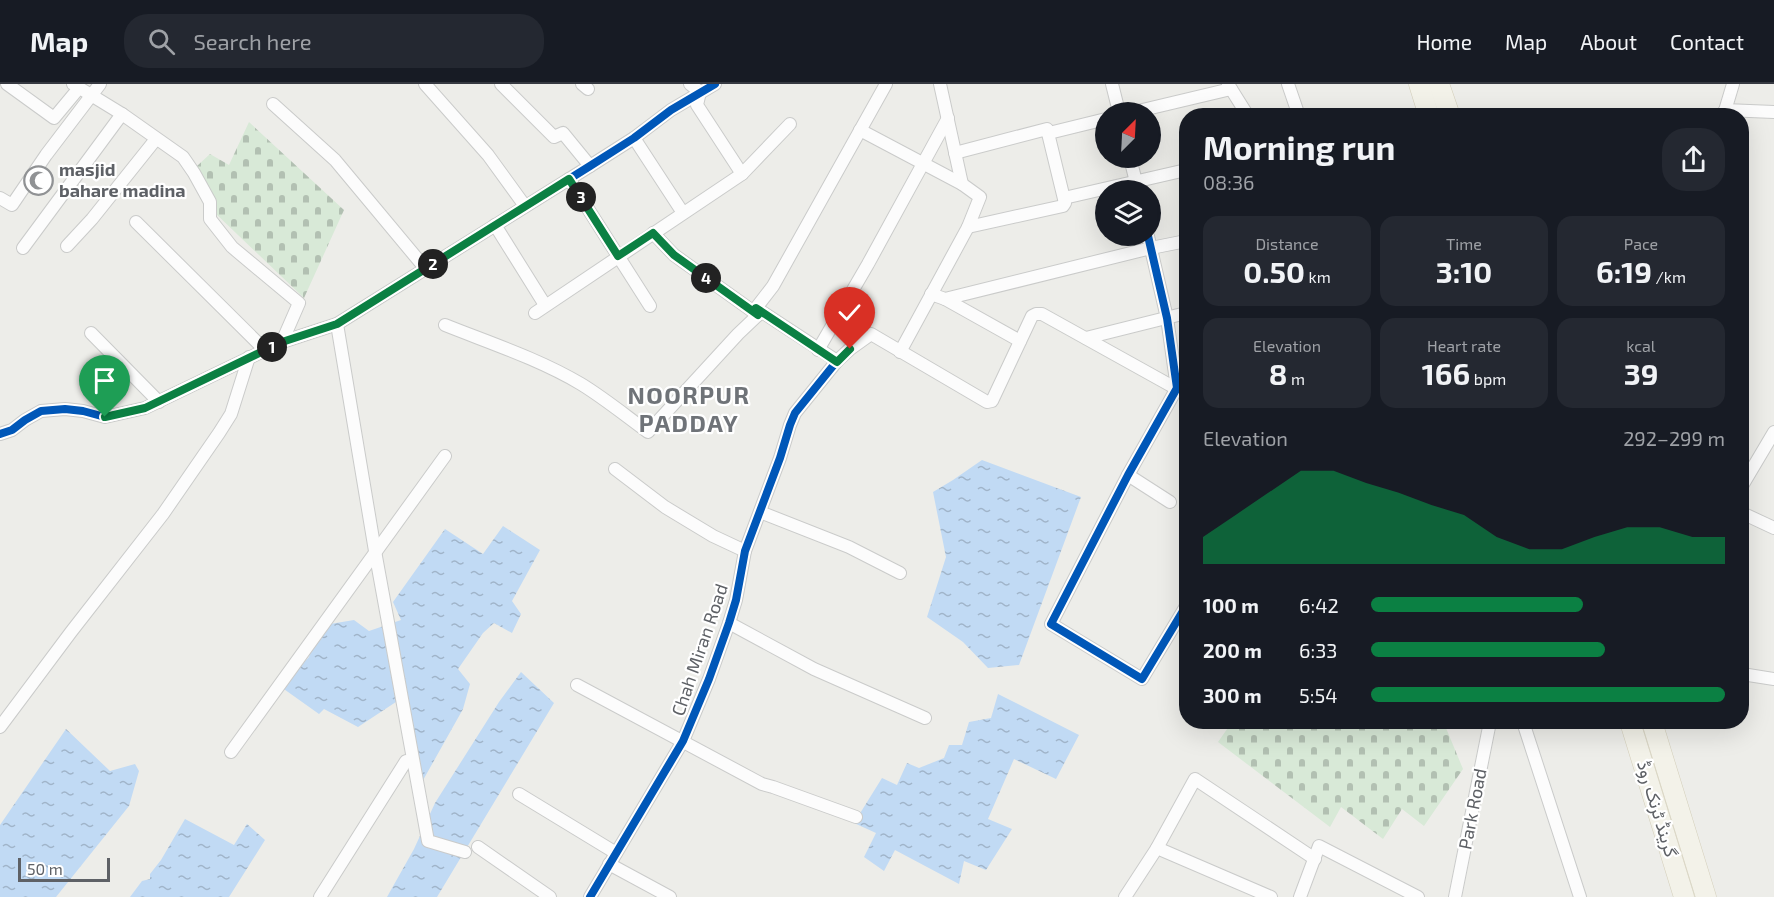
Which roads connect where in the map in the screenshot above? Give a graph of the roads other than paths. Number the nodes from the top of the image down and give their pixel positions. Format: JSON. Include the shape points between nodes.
{"nodes":[{"id":1,"x":7,"y":84,"type":"edge"},
{"id":2,"x":100,"y":84,"type":"edge"},
{"id":3,"x":425,"y":84,"type":"edge"},
{"id":4,"x":501,"y":84,"type":"edge"},
{"id":5,"x":715,"y":84,"type":"edge"},
{"id":6,"x":886,"y":84,"type":"edge"},
{"id":7,"x":940,"y":84,"type":"edge"},
{"id":8,"x":1113,"y":84,"type":"edge"},
{"id":9,"x":1288,"y":84,"type":"edge"},
{"id":10,"x":1419,"y":84,"type":"edge"},
{"id":11,"x":1439,"y":84,"type":"edge"},
{"id":12,"x":1733,"y":84,"type":"edge"},
{"id":13,"x":76,"y":86,"type":"edge"},
{"id":14,"x":1230,"y":86,"type":"edge"},
{"id":15,"x":695,"y":88,"type":"edge"},
{"id":16,"x":92,"y":96,"type":"junction"},
{"id":17,"x":1117,"y":102,"type":"edge"},
{"id":18,"x":273,"y":104,"type":"dead end"},
{"id":19,"x":1161,"y":105,"type":"edge"},
{"id":20,"x":1243,"y":108,"type":"edge"},
{"id":21,"x":1296,"y":108,"type":"edge"},
{"id":22,"x":1426,"y":108,"type":"edge"},
{"id":23,"x":1447,"y":108,"type":"edge"},
{"id":24,"x":1725,"y":108,"type":"edge"},
{"id":25,"x":1749,"y":112,"type":"edge"},
{"id":26,"x":1774,"y":112,"type":"edge"},
{"id":27,"x":122,"y":114,"type":"junction"},
{"id":28,"x":948,"y":118,"type":"junction"},
{"id":29,"x":1095,"y":122,"type":"edge"},
{"id":30,"x":790,"y":124,"type":"dead end"},
{"id":31,"x":860,"y":130,"type":"junction"},
{"id":32,"x":1049,"y":133,"type":"junction"},
{"id":33,"x":634,"y":138,"type":"junction"},
{"id":34,"x":156,"y":140,"type":"junction"},
{"id":35,"x":955,"y":153,"type":"junction"},
{"id":36,"x":923,"y":165,"type":"junction"},
{"id":37,"x":591,"y":166,"type":"junction"},
{"id":38,"x":1179,"y":172,"type":"edge"},
{"id":39,"x":742,"y":174,"type":"junction"},
{"id":40,"x":569,"y":179,"type":"junction"},
{"id":41,"x":1155,"y":180,"type":"edge"},
{"id":42,"x":962,"y":184,"type":"junction"},
{"id":43,"x":1095,"y":193,"type":"edge"},
{"id":44,"x":0,"y":198,"type":"edge"},
{"id":45,"x":1064,"y":198,"type":"junction"},
{"id":46,"x":525,"y":207,"type":"junction"},
{"id":47,"x":683,"y":213,"type":"junction"},
{"id":48,"x":136,"y":222,"type":"dead end"},
{"id":49,"x":495,"y":225,"type":"junction"},
{"id":50,"x":968,"y":227,"type":"junction"},
{"id":51,"x":653,"y":233,"type":"junction"},
{"id":52,"x":1179,"y":241,"type":"edge"},
{"id":53,"x":1161,"y":242,"type":"edge"},
{"id":54,"x":67,"y":246,"type":"dead end"},
{"id":55,"x":1136,"y":246,"type":"edge"},
{"id":56,"x":1151,"y":246,"type":"edge"},
{"id":57,"x":23,"y":248,"type":"dead end"},
{"id":58,"x":618,"y":256,"type":"junction"},
{"id":59,"x":425,"y":268,"type":"junction"},
{"id":60,"x":931,"y":294,"type":"junction"},
{"id":61,"x":945,"y":299,"type":"junction"},
{"id":62,"x":650,"y":306,"type":"dead end"},
{"id":63,"x":757,"y":311,"type":"junction"},
{"id":64,"x":1179,"y":315,"type":"edge"},
{"id":65,"x":1167,"y":318,"type":"junction"},
{"id":66,"x":337,"y":324,"type":"junction"},
{"id":67,"x":445,"y":325,"type":"dead end"},
{"id":68,"x":91,"y":333,"type":"dead end"},
{"id":69,"x":1086,"y":338,"type":"junction"},
{"id":70,"x":1020,"y":341,"type":"junction"},
{"id":71,"x":282,"y":342,"type":"junction"},
{"id":72,"x":265,"y":350,"type":"junction"},
{"id":73,"x":818,"y":350,"type":"junction"},
{"id":74,"x":900,"y":351,"type":"junction"},
{"id":75,"x":249,"y":357,"type":"junction"},
{"id":76,"x":837,"y":362,"type":"junction"},
{"id":77,"x":1179,"y":376,"type":"edge"},
{"id":78,"x":1179,"y":389,"type":"edge"},
{"id":79,"x":1179,"y":396,"type":"edge"},
{"id":80,"x":159,"y":402,"type":"junction"},
{"id":81,"x":1774,"y":432,"type":"edge"},
{"id":82,"x":0,"y":434,"type":"edge"},
{"id":83,"x":445,"y":456,"type":"dead end"},
{"id":84,"x":615,"y":469,"type":"dead end"},
{"id":85,"x":1749,"y":474,"type":"edge"},
{"id":86,"x":1128,"y":475,"type":"junction"},
{"id":87,"x":1170,"y":502,"type":"dead end"},
{"id":88,"x":760,"y":512,"type":"junction"},
{"id":89,"x":1749,"y":516,"type":"edge"},
{"id":90,"x":1774,"y":528,"type":"edge"},
{"id":91,"x":375,"y":551,"type":"junction"},
{"id":92,"x":744,"y":551,"type":"junction"},
{"id":93,"x":900,"y":573,"type":"dead end"},
{"id":94,"x":1179,"y":618,"type":"edge"},
{"id":95,"x":729,"y":623,"type":"junction"},
{"id":96,"x":1749,"y":675,"type":"edge"},
{"id":97,"x":1774,"y":679,"type":"edge"},
{"id":98,"x":577,"y":685,"type":"dead end"},
{"id":99,"x":925,"y":718,"type":"dead end"},
{"id":100,"x":0,"y":725,"type":"edge"},
{"id":101,"x":1489,"y":729,"type":"edge"},
{"id":102,"x":1525,"y":729,"type":"edge"},
{"id":103,"x":1632,"y":729,"type":"edge"},
{"id":104,"x":1654,"y":729,"type":"edge"},
{"id":105,"x":683,"y":741,"type":"junction"},
{"id":106,"x":231,"y":752,"type":"dead end"},
{"id":107,"x":406,"y":761,"type":"dead end"},
{"id":108,"x":519,"y":794,"type":"dead end"},
{"id":109,"x":856,"y":817,"type":"dead end"},
{"id":110,"x":478,"y":847,"type":"dead end"},
{"id":111,"x":1157,"y":848,"type":"junction"},
{"id":112,"x":465,"y":852,"type":"dead end"},
{"id":113,"x":613,"y":859,"type":"junction"},
{"id":114,"x":1315,"y":859,"type":"junction"},
{"id":115,"x":320,"y":897,"type":"edge"},
{"id":116,"x":550,"y":897,"type":"edge"},
{"id":117,"x":590,"y":897,"type":"edge"},
{"id":118,"x":670,"y":897,"type":"edge"},
{"id":119,"x":1125,"y":897,"type":"edge"},
{"id":120,"x":1272,"y":897,"type":"edge"},
{"id":121,"x":1300,"y":897,"type":"edge"},
{"id":122,"x":1418,"y":897,"type":"edge"},
{"id":123,"x":1455,"y":897,"type":"edge"},
{"id":124,"x":1580,"y":897,"type":"edge"},
{"id":125,"x":1684,"y":897,"type":"edge"},
{"id":126,"x":1706,"y":897,"type":"edge"}],
"edges":[{"from":1,"to":13,"type":"street","via":[[54,118]]},
{"from":2,"to":16,"type":"street"},
{"from":3,"to":46,"type":"street","via":[[488,155]]},
{"from":4,"to":37,"type":"street","via":[[554,137],[563,133]]},
{"from":5,"to":15,"type":"street"},
{"from":6,"to":31,"type":"street"},
{"from":7,"to":28,"type":"street"},
{"from":8,"to":17,"type":"street"},
{"from":9,"to":21,"type":"street"},
{"from":10,"to":22,"type":"main road"},
{"from":11,"to":23,"type":"main road"},
{"from":12,"to":24,"type":"street"},
{"from":13,"to":16,"type":"street"},
{"from":14,"to":19,"type":"street"},
{"from":14,"to":20,"type":"street"},
{"from":15,"to":33,"type":"street"},
{"from":15,"to":39,"type":"street","via":[[697,105]]},
{"from":16,"to":27,"type":"street"},
{"from":16,"to":44,"type":"street","via":[[12,205]]},
{"from":18,"to":59,"type":"street","via":[[335,160]]},
{"from":25,"to":26,"type":"street"},
{"from":27,"to":34,"type":"street"},
{"from":27,"to":57,"type":"street"},
{"from":28,"to":35,"type":"street"},
{"from":28,"to":36,"type":"street"},
{"from":29,"to":32,"type":"street"},
{"from":30,"to":39,"type":"street"},
{"from":31,"to":36,"type":"street"},
{"from":31,"to":63,"type":"street"},
{"from":32,"to":35,"type":"street","via":[[1046,129]]},
{"from":32,"to":45,"type":"street"},
{"from":33,"to":37,"type":"street"},
{"from":33,"to":47,"type":"street"},
{"from":34,"to":54,"type":"street"},
{"from":34,"to":71,"type":"street","via":[[183,157],[210,202],[210,219],[232,247],[299,303]]},
{"from":35,"to":42,"type":"street"},
{"from":36,"to":42,"type":"street"},
{"from":36,"to":73,"type":"street"},
{"from":37,"to":40,"type":"street"},
{"from":38,"to":41,"type":"street"},
{"from":39,"to":47,"type":"street"},
{"from":40,"to":46,"type":"street"},
{"from":40,"to":58,"type":"street"},
{"from":42,"to":50,"type":"street","via":[[980,197]]},
{"from":43,"to":45,"type":"street"},
{"from":45,"to":50,"type":"street","via":[[1063,206]]},
{"from":46,"to":49,"type":"street"},
{"from":47,"to":51,"type":"street"},
{"from":48,"to":72,"type":"street"},
{"from":49,"to":58,"type":"street","via":[[540,309]]},
{"from":49,"to":59,"type":"street"},
{"from":50,"to":60,"type":"street"},
{"from":51,"to":58,"type":"street"},
{"from":51,"to":63,"type":"street","via":[[674,255]]},
{"from":52,"to":53,"type":"street"},
{"from":55,"to":61,"type":"street"},
{"from":56,"to":65,"type":"street"},
{"from":58,"to":62,"type":"street"},
{"from":59,"to":66,"type":"street"},
{"from":60,"to":61,"type":"street"},
{"from":60,"to":74,"type":"street"},
{"from":61,"to":70,"type":"street"},
{"from":63,"to":67,"type":"street","via":[[648,432],[607,401],[547,366]]},
{"from":63,"to":73,"type":"street"},
{"from":64,"to":65,"type":"street"},
{"from":65,"to":69,"type":"street"},
{"from":65,"to":77,"type":"street"},
{"from":66,"to":71,"type":"street"},
{"from":66,"to":91,"type":"street"},
{"from":68,"to":80,"type":"street"},
{"from":69,"to":70,"type":"street","via":[[1036,314]]},
{"from":69,"to":78,"type":"street"},
{"from":70,"to":74,"type":"street","via":[[990,402]]},
{"from":71,"to":72,"type":"street"},
{"from":72,"to":75,"type":"street"},
{"from":73,"to":76,"type":"street"},
{"from":74,"to":76,"type":"street","name":"Chah Miran Road","via":[[870,334]]},
{"from":75,"to":80,"type":"street"},
{"from":75,"to":100,"type":"street","via":[[231,414],[219,433],[163,514]]},
{"from":76,"to":88,"type":"street","name":"Chah Miran Road","via":[[795,413]]},
{"from":79,"to":86,"type":"street"},
{"from":80,"to":82,"type":"street","via":[[105,417],[65,409],[41,411]]},
{"from":81,"to":85,"type":"street"},
{"from":83,"to":91,"type":"street"},
{"from":84,"to":92,"type":"street","via":[[665,507]]},
{"from":86,"to":87,"type":"street"},
{"from":86,"to":94,"type":"street","via":[[1051,624],[1142,679]]},
{"from":88,"to":92,"type":"street","name":"Chah Miran Road"},
{"from":88,"to":93,"type":"street","via":[[849,547]]},
{"from":89,"to":90,"type":"street"},
{"from":91,"to":106,"type":"street"},
{"from":91,"to":112,"type":"street","via":[[428,841]]},
{"from":92,"to":95,"type":"street","name":"Chah Miran Road"},
{"from":95,"to":99,"type":"street","via":[[814,669]]},
{"from":95,"to":105,"type":"street","name":"Chah Miran Road"},
{"from":96,"to":97,"type":"street"},
{"from":98,"to":105,"type":"street"},
{"from":101,"to":123,"type":"street","name":"Park Road"},
{"from":102,"to":124,"type":"street"},
{"from":103,"to":125,"type":"main road","name":"گرینڈ ٹرنک روڈ"},
{"from":104,"to":126,"type":"main road","name":"گرینڈ ٹرنک روڈ"},
{"from":105,"to":109,"type":"street","via":[[762,784]]},
{"from":105,"to":113,"type":"street","name":"Chah Miran Road"},
{"from":107,"to":115,"type":"street"},
{"from":108,"to":113,"type":"street"},
{"from":110,"to":116,"type":"street"},
{"from":111,"to":114,"type":"street","via":[[1195,779]]},
{"from":111,"to":119,"type":"street"},
{"from":111,"to":120,"type":"street"},
{"from":113,"to":117,"type":"street","name":"Chah Miran Road"},
{"from":113,"to":118,"type":"street"},
{"from":114,"to":121,"type":"street"},
{"from":114,"to":122,"type":"street","via":[[1319,846]]}]}
